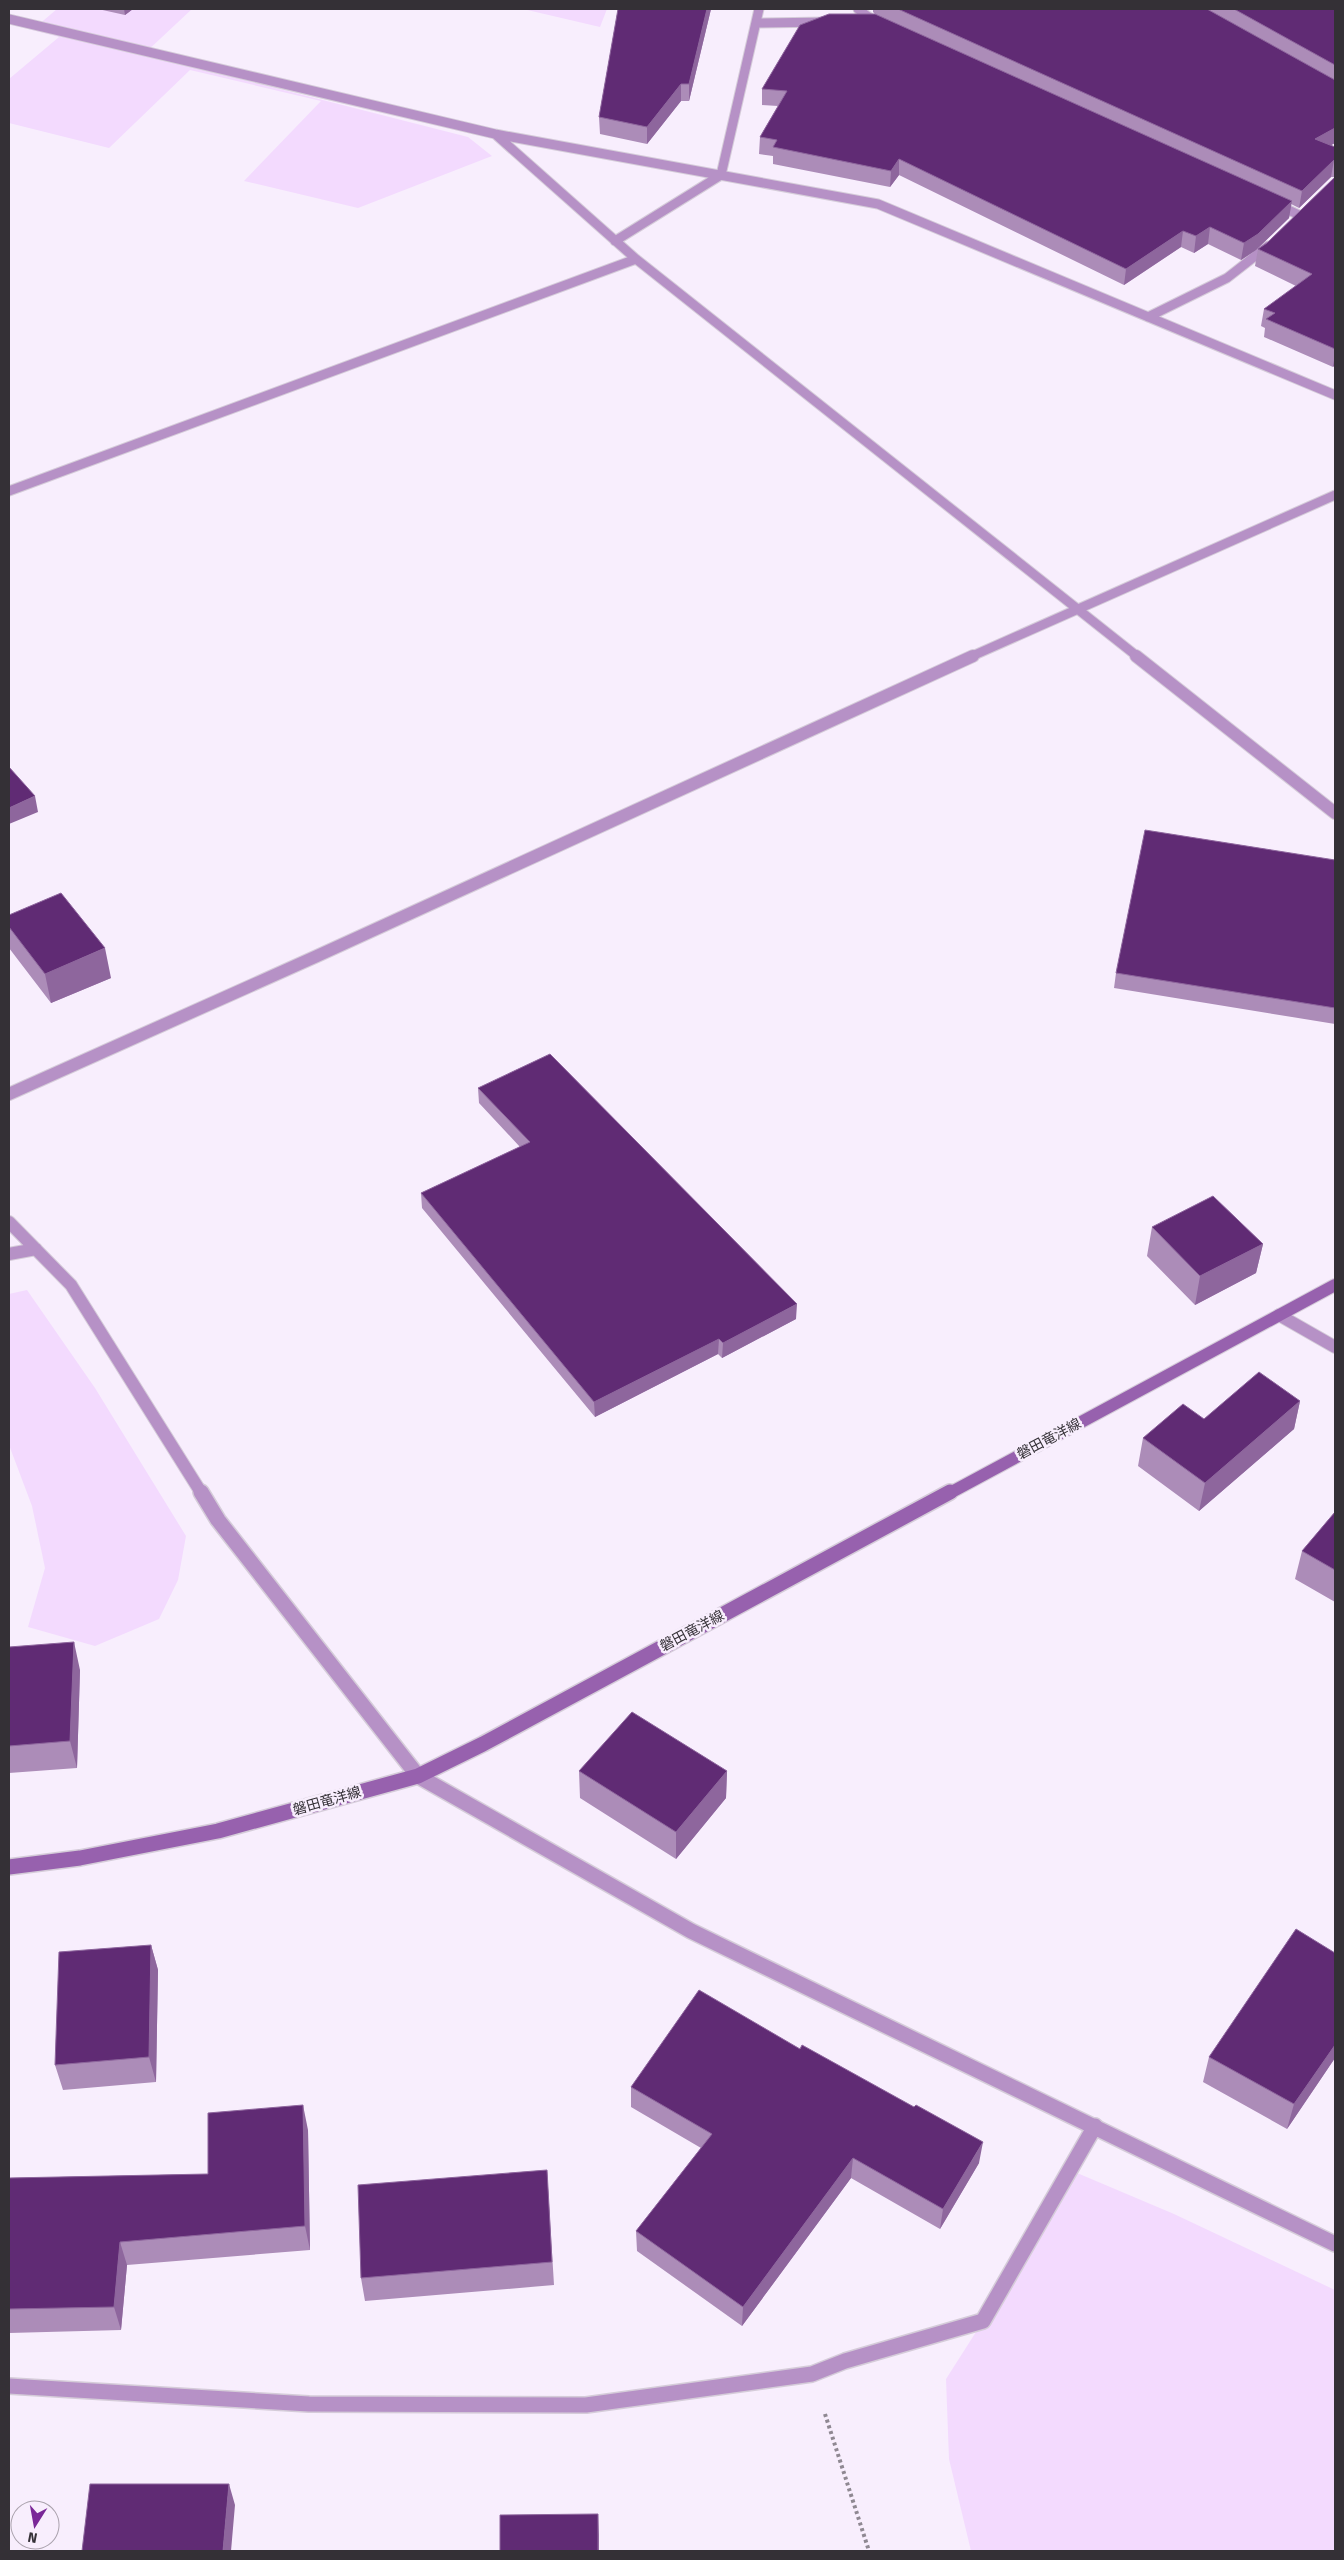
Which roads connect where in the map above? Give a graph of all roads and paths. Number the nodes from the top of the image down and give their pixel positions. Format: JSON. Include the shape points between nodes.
{"nodes":[{"id":1,"x":759,"y":9,"type":"edge"},
{"id":2,"x":858,"y":9,"type":"edge"},
{"id":3,"x":9,"y":19,"type":"edge"},
{"id":4,"x":837,"y":22,"type":"edge"},
{"id":5,"x":756,"y":23,"type":"junction"},
{"id":6,"x":856,"y":23,"type":"edge"},
{"id":7,"x":876,"y":23,"type":"junction"},
{"id":8,"x":885,"y":28,"type":"edge"},
{"id":9,"x":495,"y":134,"type":"junction"},
{"id":10,"x":721,"y":176,"type":"junction"},
{"id":11,"x":1263,"y":198,"type":"edge"},
{"id":12,"x":1299,"y":215,"type":"edge"},
{"id":13,"x":615,"y":241,"type":"junction"},
{"id":14,"x":1273,"y":242,"type":"edge"},
{"id":15,"x":636,"y":259,"type":"junction"},
{"id":16,"x":1148,"y":317,"type":"junction"},
{"id":17,"x":1335,"y":395,"type":"edge"},
{"id":18,"x":9,"y":491,"type":"edge"},
{"id":19,"x":1335,"y":495,"type":"edge"},
{"id":20,"x":1077,"y":608,"type":"junction"},
{"id":21,"x":1335,"y":813,"type":"edge"},
{"id":22,"x":9,"y":1094,"type":"edge"},
{"id":23,"x":9,"y":1222,"type":"edge"},
{"id":24,"x":36,"y":1249,"type":"junction"},
{"id":25,"x":9,"y":1254,"type":"edge"},
{"id":26,"x":1335,"y":1285,"type":"edge"},
{"id":27,"x":1279,"y":1315,"type":"junction"},
{"id":28,"x":1335,"y":1347,"type":"edge"},
{"id":29,"x":418,"y":1776,"type":"junction"},
{"id":30,"x":9,"y":1867,"type":"edge"},
{"id":31,"x":1095,"y":2126,"type":"junction"},
{"id":32,"x":1335,"y":2244,"type":"edge"},
{"id":33,"x":812,"y":2374,"type":"junction"},
{"id":34,"x":9,"y":2386,"type":"edge"},
{"id":35,"x":869,"y":2551,"type":"edge"}],
"edges":[{"from":1,"to":5,"type":"street"},
{"from":2,"to":7,"type":"street"},
{"from":3,"to":9,"type":"street"},
{"from":4,"to":5,"type":"street"},
{"from":5,"to":10,"type":"street"},
{"from":6,"to":7,"type":"street"},
{"from":7,"to":8,"type":"street"},
{"from":9,"to":10,"type":"street"},
{"from":9,"to":13,"type":"street"},
{"from":10,"to":13,"type":"street"},
{"from":10,"to":16,"type":"street","via":[[878,204]]},
{"from":11,"to":12,"type":"street"},
{"from":13,"to":15,"type":"street"},
{"from":14,"to":16,"type":"street","via":[[1260,255],[1210,288]]},
{"from":15,"to":18,"type":"street"},
{"from":15,"to":20,"type":"street"},
{"from":16,"to":17,"type":"street"},
{"from":19,"to":20,"type":"street"},
{"from":20,"to":21,"type":"street"},
{"from":20,"to":22,"type":"street"},
{"from":23,"to":24,"type":"street"},
{"from":24,"to":25,"type":"street"},
{"from":24,"to":29,"type":"street","via":[[71,1284],[218,1520]]},
{"from":26,"to":27,"type":"main road","name":"磐田竜洋線"},
{"from":27,"to":28,"type":"street"},
{"from":27,"to":29,"type":"main road","name":"磐田竜洋線"},
{"from":29,"to":30,"type":"main road","name":"磐田竜洋線","via":[[218,1831],[80,1858]]},
{"from":29,"to":31,"type":"street","via":[[690,1932]]},
{"from":31,"to":32,"type":"street"},
{"from":31,"to":33,"type":"street","via":[[983,2321]]},
{"from":33,"to":34,"type":"street","via":[[586,2405],[309,2404]]},
{"from":33,"to":35,"type":"path"}]}
